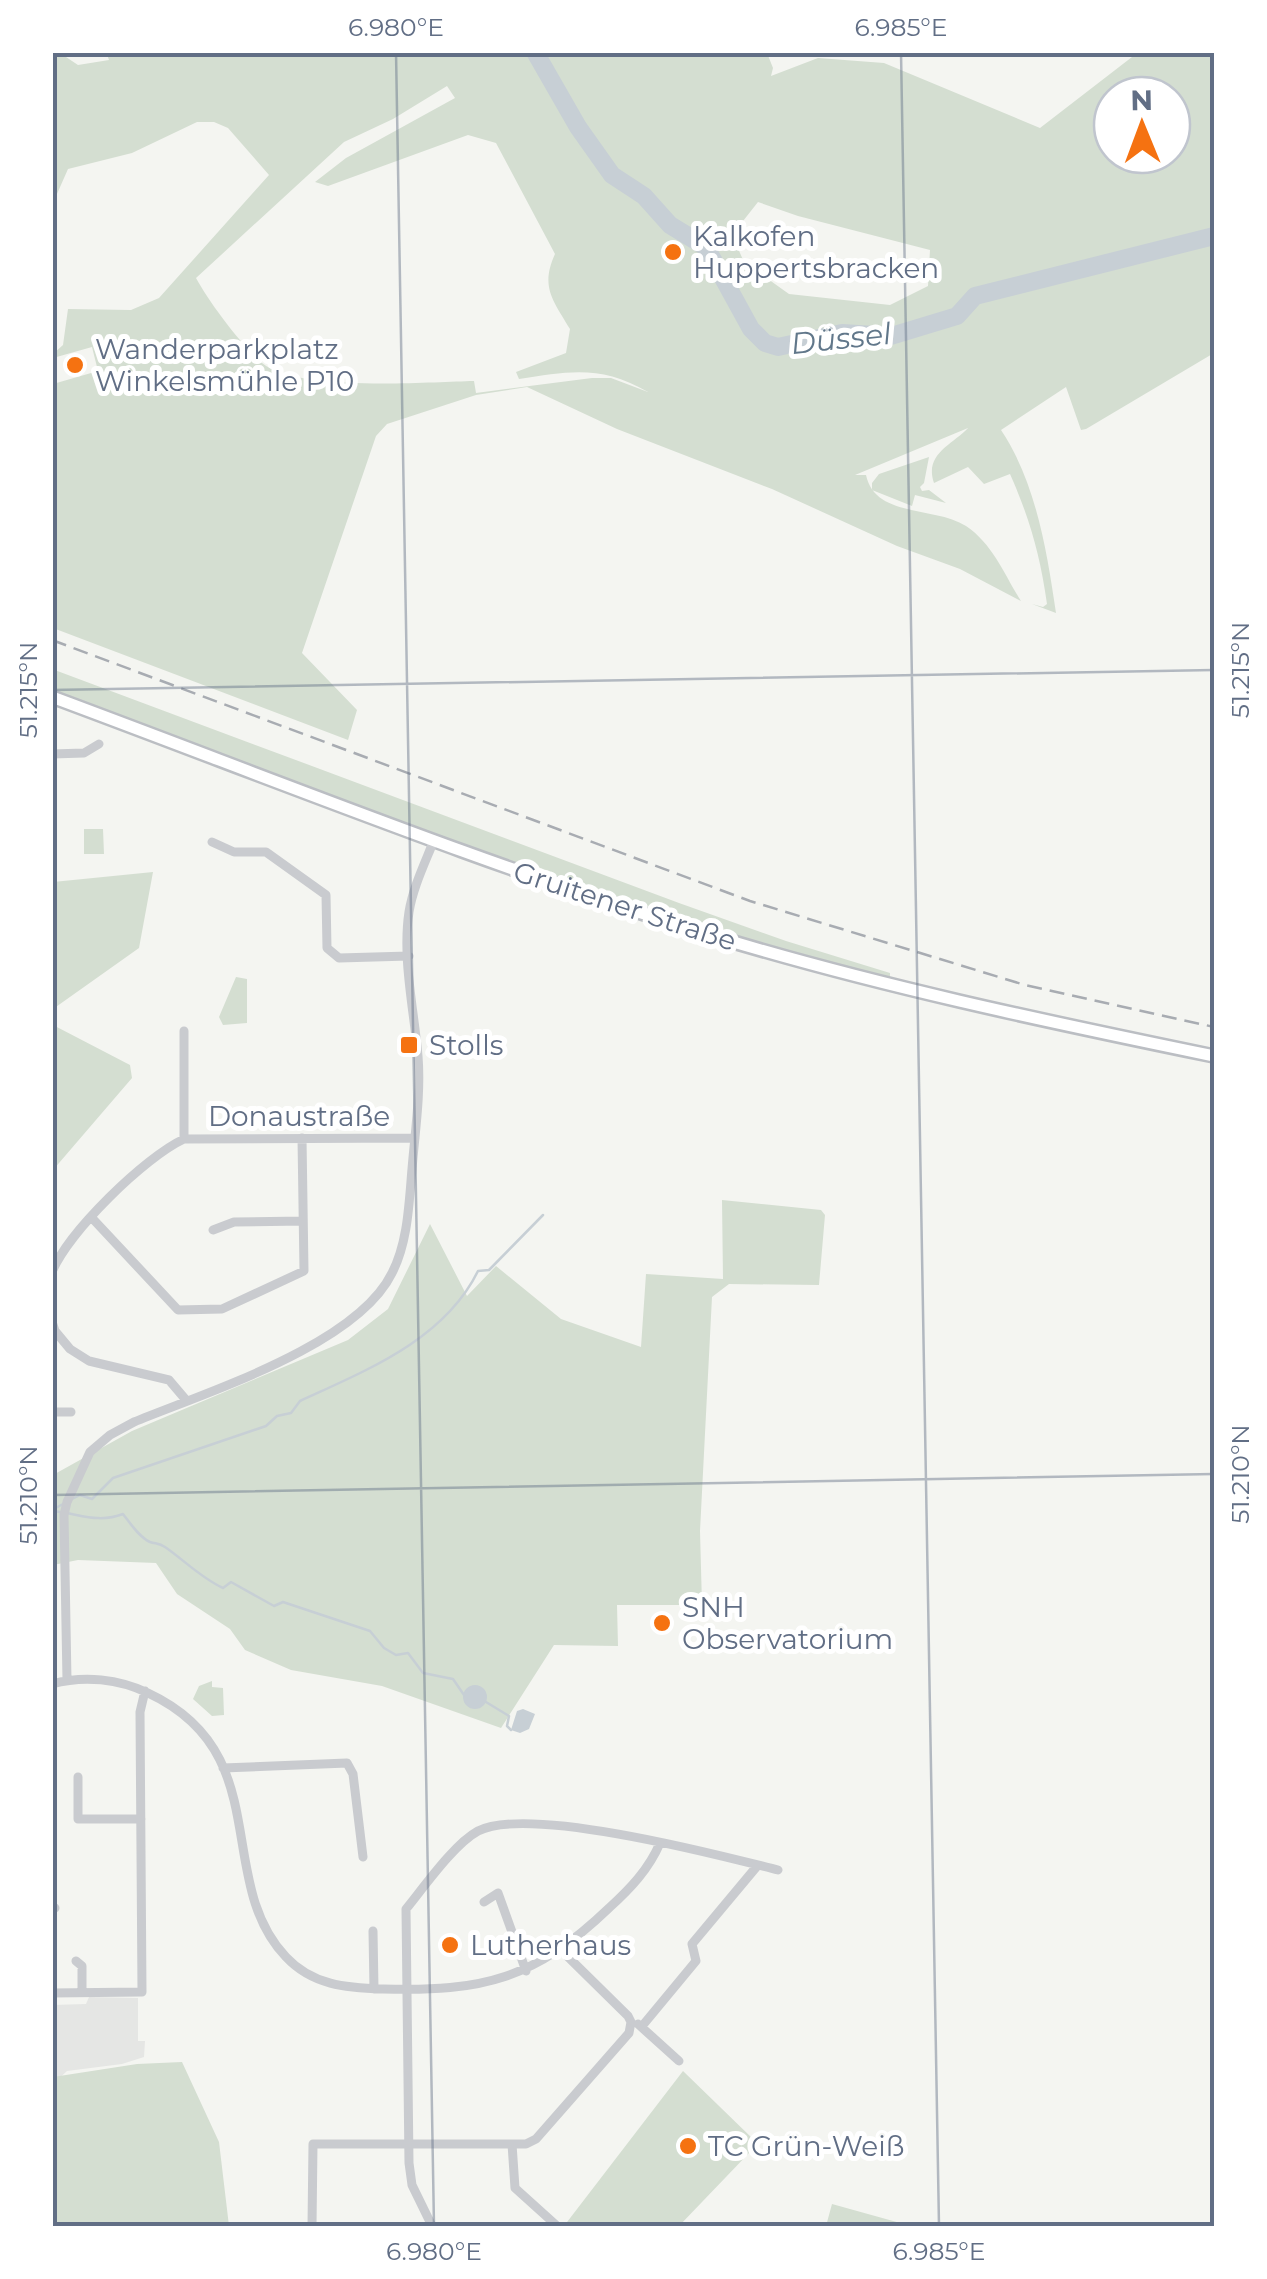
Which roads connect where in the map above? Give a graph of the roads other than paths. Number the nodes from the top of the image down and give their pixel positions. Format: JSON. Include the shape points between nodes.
{"nodes":[{"id":1,"x":52,"y":697,"type":"edge"},
{"id":2,"x":99,"y":744,"type":"dead end"},
{"id":3,"x":52,"y":754,"type":"edge"},
{"id":4,"x":434,"y":840,"type":"junction"},
{"id":5,"x":212,"y":842,"type":"dead end"},
{"id":6,"x":409,"y":956,"type":"junction"},
{"id":7,"x":184,"y":1030,"type":"dead end"},
{"id":8,"x":1214,"y":1056,"type":"edge"},
{"id":9,"x":302,"y":1138,"type":"junction"},
{"id":10,"x":415,"y":1138,"type":"junction"},
{"id":11,"x":184,"y":1139,"type":"junction"},
{"id":12,"x":92,"y":1218,"type":"junction"},
{"id":13,"x":303,"y":1221,"type":"junction"},
{"id":14,"x":213,"y":1230,"type":"dead end"},
{"id":15,"x":52,"y":1272,"type":"edge"},
{"id":16,"x":53,"y":1328,"type":"edge"},
{"id":17,"x":186,"y":1400,"type":"junction"},
{"id":18,"x":52,"y":1412,"type":"edge"},
{"id":19,"x":71,"y":1412,"type":"dead end"},
{"id":20,"x":67,"y":1680,"type":"junction"},
{"id":21,"x":52,"y":1684,"type":"edge"},
{"id":22,"x":145,"y":1691,"type":"junction"},
{"id":23,"x":224,"y":1768,"type":"junction"},
{"id":24,"x":78,"y":1778,"type":"dead end"},
{"id":25,"x":141,"y":1819,"type":"junction"},
{"id":26,"x":660,"y":1843,"type":"junction"},
{"id":27,"x":363,"y":1856,"type":"dead end"},
{"id":28,"x":758,"y":1865,"type":"junction"},
{"id":29,"x":778,"y":1870,"type":"dead end"},
{"id":30,"x":484,"y":1902,"type":"dead end"},
{"id":31,"x":374,"y":1930,"type":"dead end"},
{"id":32,"x":561,"y":1950,"type":"junction"},
{"id":33,"x":76,"y":1961,"type":"dead end"},
{"id":34,"x":526,"y":1970,"type":"junction"},
{"id":35,"x":374,"y":1989,"type":"junction"},
{"id":36,"x":406,"y":1990,"type":"junction"},
{"id":37,"x":82,"y":1992,"type":"junction"},
{"id":38,"x":52,"y":1993,"type":"edge"},
{"id":39,"x":631,"y":2022,"type":"junction"},
{"id":40,"x":643,"y":2025,"type":"junction"},
{"id":41,"x":679,"y":2062,"type":"dead end"},
{"id":42,"x":408,"y":2143,"type":"junction"},
{"id":43,"x":512,"y":2144,"type":"junction"},
{"id":44,"x":556,"y":2225,"type":"edge"},
{"id":45,"x":312,"y":2226,"type":"edge"},
{"id":46,"x":432,"y":2226,"type":"edge"}],
"edges":[{"from":1,"to":4,"type":"main road","name":"Gruitener Straße"},
{"from":2,"to":3,"type":"street","via":[[84,753]]},
{"from":4,"to":6,"type":"street","via":[[409,911]]},
{"from":4,"to":8,"type":"main road","name":"Gruitener Straße","via":[[766,952]]},
{"from":5,"to":6,"type":"street","via":[[234,852],[266,852],[326,895],[327,948],[339,958]]},
{"from":6,"to":10,"type":"street","via":[[419,1066]]},
{"from":7,"to":11,"type":"street","name":"Donaustraße"},
{"from":9,"to":10,"type":"street","name":"Donaustraße"},
{"from":9,"to":11,"type":"street","name":"Donaustraße"},
{"from":9,"to":13,"type":"street"},
{"from":10,"to":17,"type":"street","via":[[400,1250],[380,1294],[308,1349]]},
{"from":11,"to":12,"type":"street","name":"Donaustraße","via":[[158,1153]]},
{"from":12,"to":13,"type":"street","via":[[178,1310],[199,1312],[222,1309],[304,1271]]},
{"from":12,"to":15,"type":"street","name":"Donaustraße"},
{"from":13,"to":14,"type":"street","via":[[234,1222]]},
{"from":16,"to":17,"type":"street","via":[[89,1361],[169,1380]]},
{"from":17,"to":20,"type":"street","via":[[110,1436],[83,1462],[64,1515]]},
{"from":18,"to":19,"type":"street"},
{"from":20,"to":21,"type":"street"},
{"from":20,"to":22,"type":"street","via":[[104,1680]]},
{"from":22,"to":23,"type":"street","via":[[189,1719]]},
{"from":22,"to":25,"type":"street"},
{"from":23,"to":27,"type":"street","via":[[347,1764]]},
{"from":23,"to":35,"type":"street","via":[[238,1804],[257,1904],[273,1942],[312,1977]]},
{"from":24,"to":25,"type":"street","via":[[78,1819]]},
{"from":25,"to":37,"type":"street","via":[[142,1992]]},
{"from":26,"to":28,"type":"street"},
{"from":26,"to":32,"type":"street","via":[[632,1886]]},
{"from":26,"to":36,"type":"street","via":[[556,1823],[492,1825],[475,1832],[406,1910]]},
{"from":28,"to":29,"type":"street"},
{"from":28,"to":40,"type":"street","via":[[692,1944],[696,1961]]},
{"from":30,"to":34,"type":"street","via":[[498,1893]]},
{"from":31,"to":35,"type":"street"},
{"from":32,"to":34,"type":"street"},
{"from":32,"to":39,"type":"street"},
{"from":33,"to":37,"type":"street"},
{"from":34,"to":36,"type":"street","via":[[485,1984]]},
{"from":35,"to":36,"type":"street"},
{"from":36,"to":42,"type":"street"},
{"from":37,"to":38,"type":"street"},
{"from":39,"to":40,"type":"street"},
{"from":39,"to":43,"type":"street","via":[[629,2033],[536,2138]]},
{"from":40,"to":41,"type":"street"},
{"from":42,"to":43,"type":"street"},
{"from":42,"to":45,"type":"street","via":[[313,2144]]},
{"from":42,"to":46,"type":"street","via":[[412,2185]]},
{"from":43,"to":44,"type":"street","via":[[515,2188]]}]}
